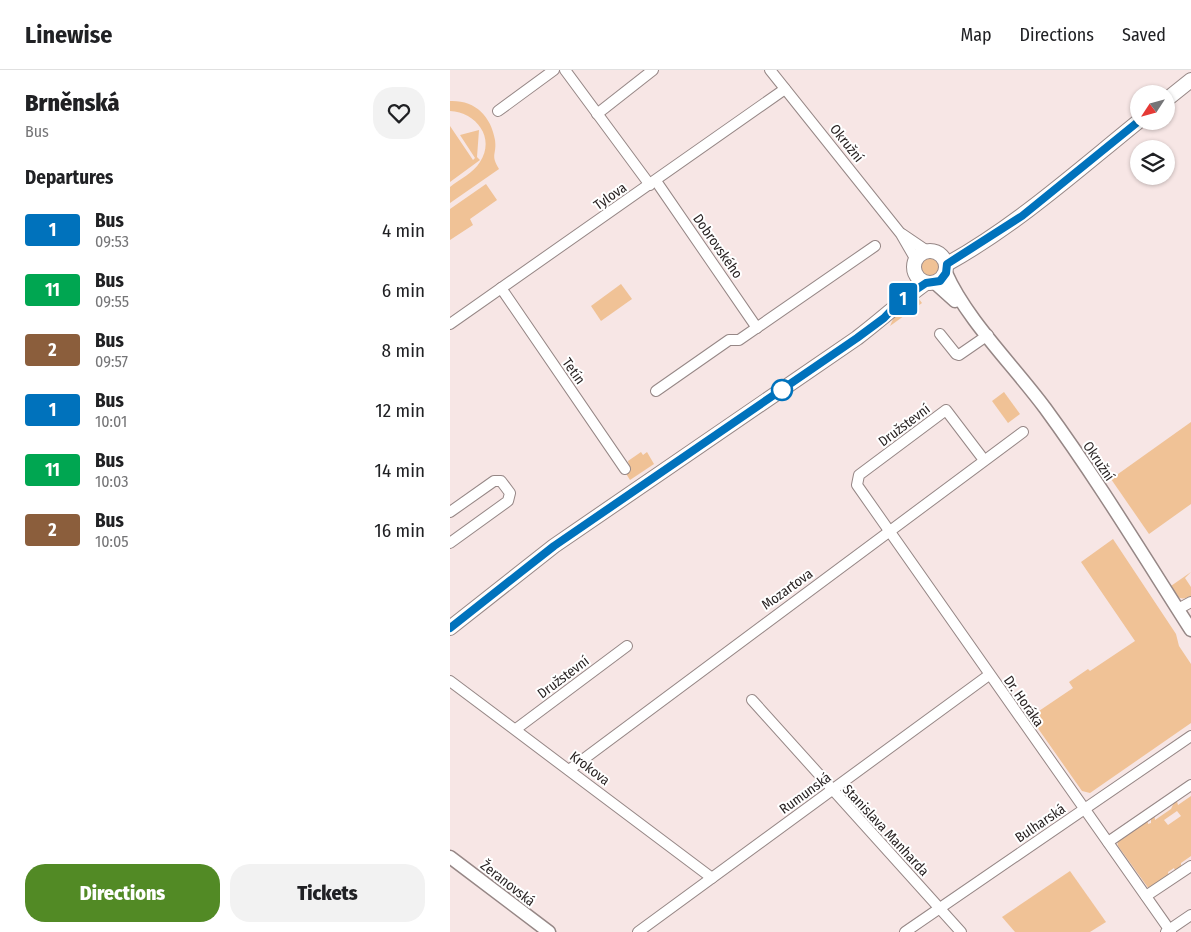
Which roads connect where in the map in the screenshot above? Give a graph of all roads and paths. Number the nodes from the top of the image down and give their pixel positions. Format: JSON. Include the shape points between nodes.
{"nodes":[{"id":1,"x":554,"y":70,"type":"edge"},
{"id":2,"x":565,"y":70,"type":"edge"},
{"id":3,"x":653,"y":70,"type":"edge"},
{"id":4,"x":770,"y":70,"type":"edge"},
{"id":5,"x":1191,"y":80,"type":"edge"},
{"id":6,"x":785,"y":89,"type":"junction"},
{"id":7,"x":1175,"y":93,"type":"edge"},
{"id":8,"x":498,"y":111,"type":"dead end"},
{"id":9,"x":597,"y":114,"type":"junction"},
{"id":10,"x":1130,"y":128,"type":"edge"},
{"id":11,"x":653,"y":183,"type":"junction"},
{"id":12,"x":901,"y":234,"type":"junction"},
{"id":13,"x":875,"y":246,"type":"dead end"},
{"id":14,"x":927,"y":251,"type":"junction"},
{"id":15,"x":945,"y":264,"type":"junction"},
{"id":16,"x":921,"y":278,"type":"junction"},
{"id":17,"x":500,"y":288,"type":"junction"},
{"id":18,"x":972,"y":316,"type":"junction"},
{"id":19,"x":450,"y":324,"type":"edge"},
{"id":20,"x":758,"y":328,"type":"junction"},
{"id":21,"x":940,"y":334,"type":"dead end"},
{"id":22,"x":988,"y":335,"type":"junction"},
{"id":23,"x":656,"y":391,"type":"dead end"},
{"id":24,"x":1023,"y":432,"type":"dead end"},
{"id":25,"x":984,"y":460,"type":"junction"},
{"id":26,"x":625,"y":469,"type":"dead end"},
{"id":27,"x":857,"y":485,"type":"joint"},
{"id":28,"x":450,"y":512,"type":"edge"},
{"id":29,"x":890,"y":531,"type":"junction"},
{"id":30,"x":450,"y":543,"type":"edge"},
{"id":31,"x":1191,"y":602,"type":"edge"},
{"id":32,"x":1178,"y":609,"type":"junction"},
{"id":33,"x":450,"y":628,"type":"edge"},
{"id":34,"x":1191,"y":630,"type":"edge"},
{"id":35,"x":627,"y":646,"type":"dead end"},
{"id":36,"x":989,"y":675,"type":"junction"},
{"id":37,"x":450,"y":681,"type":"edge"},
{"id":38,"x":752,"y":700,"type":"dead end"},
{"id":39,"x":516,"y":729,"type":"junction"},
{"id":40,"x":1191,"y":736,"type":"edge"},
{"id":41,"x":569,"y":770,"type":"junction"},
{"id":42,"x":1191,"y":785,"type":"edge"},
{"id":43,"x":831,"y":790,"type":"junction"},
{"id":44,"x":1084,"y":809,"type":"junction"},
{"id":45,"x":1108,"y":842,"type":"junction"},
{"id":46,"x":450,"y":857,"type":"edge"},
{"id":47,"x":1191,"y":866,"type":"edge"},
{"id":48,"x":712,"y":878,"type":"junction"},
{"id":49,"x":1146,"y":896,"type":"junction"},
{"id":50,"x":940,"y":908,"type":"junction"},
{"id":51,"x":1191,"y":915,"type":"edge"},
{"id":52,"x":1169,"y":931,"type":"edge"},
{"id":53,"x":549,"y":932,"type":"edge"},
{"id":54,"x":638,"y":932,"type":"edge"},
{"id":55,"x":905,"y":932,"type":"edge"},
{"id":56,"x":961,"y":932,"type":"edge"}],
"edges":[{"from":1,"to":8,"type":"street"},
{"from":2,"to":9,"type":"street","name":"Dobrovského"},
{"from":3,"to":9,"type":"street"},
{"from":4,"to":6,"type":"street","name":"Okružní"},
{"from":5,"to":7,"type":"main road"},
{"from":6,"to":11,"type":"street","name":"Tylova"},
{"from":6,"to":12,"type":"street","name":"Okružní"},
{"from":9,"to":11,"type":"street","name":"Dobrovského"},
{"from":10,"to":15,"type":"main road","via":[[1022,216]]},
{"from":11,"to":17,"type":"street","name":"Tylova"},
{"from":11,"to":20,"type":"street","name":"Dobrovského"},
{"from":12,"to":14,"type":"street","name":"Okružní"},
{"from":12,"to":16,"type":"street","name":"Okružní"},
{"from":13,"to":20,"type":"street"},
{"from":14,"to":15,"type":"main road","via":[[936,251]]},
{"from":14,"to":16,"type":"main road"},
{"from":15,"to":16,"type":"main road","via":[[942,279]]},
{"from":15,"to":18,"type":"street","name":"Okružní","via":[[952,286]]},
{"from":16,"to":18,"type":"street","name":"Okružní"},
{"from":16,"to":33,"type":"main road","via":[[884,318],[554,546]]},
{"from":17,"to":19,"type":"street","name":"Tylova"},
{"from":17,"to":26,"type":"street","name":"Tetín"},
{"from":18,"to":22,"type":"street","name":"Okružní"},
{"from":20,"to":23,"type":"street","via":[[739,340],[729,340]]},
{"from":21,"to":22,"type":"street","via":[[959,355]]},
{"from":22,"to":32,"type":"street","name":"Okružní","via":[[1046,410]]},
{"from":24,"to":25,"type":"street","name":"Mozartova"},
{"from":25,"to":27,"type":"street","name":"Družstevní","via":[[946,410],[859,475]]},
{"from":25,"to":29,"type":"street","name":"Mozartova"},
{"from":27,"to":29,"type":"street","name":"Dr. Horáka"},
{"from":28,"to":30,"type":"street","via":[[494,481],[501,481],[510,493],[508,500]]},
{"from":29,"to":36,"type":"street","name":"Dr. Horáka"},
{"from":29,"to":41,"type":"street","name":"Mozartova"},
{"from":31,"to":32,"type":"street"},
{"from":32,"to":34,"type":"street","name":"Okružní"},
{"from":35,"to":39,"type":"street","name":"Družstevní"},
{"from":36,"to":43,"type":"street","name":"Rumunská"},
{"from":36,"to":44,"type":"street","name":"Dr. Horáka"},
{"from":37,"to":39,"type":"street","name":"Krokova"},
{"from":38,"to":43,"type":"street","name":"Stanislava Manharda"},
{"from":39,"to":41,"type":"street","name":"Krokova"},
{"from":40,"to":44,"type":"street","name":"Bulharská"},
{"from":41,"to":48,"type":"street","name":"Krokova"},
{"from":42,"to":45,"type":"street"},
{"from":43,"to":48,"type":"street","name":"Rumunská"},
{"from":43,"to":50,"type":"street","name":"Stanislava Manharda"},
{"from":44,"to":45,"type":"street","name":"Dr. Horáka"},
{"from":44,"to":50,"type":"street","name":"Bulharská"},
{"from":45,"to":49,"type":"street","name":"Dr. Horáka"},
{"from":46,"to":53,"type":"street","name":"Žeranovská"},
{"from":47,"to":49,"type":"street"},
{"from":48,"to":54,"type":"street","name":"Rumunská"},
{"from":49,"to":52,"type":"street","name":"Dr. Horáka"},
{"from":50,"to":55,"type":"street","name":"Bulharská"},
{"from":50,"to":56,"type":"street","name":"Stanislava Manharda"},
{"from":51,"to":52,"type":"street"}]}
